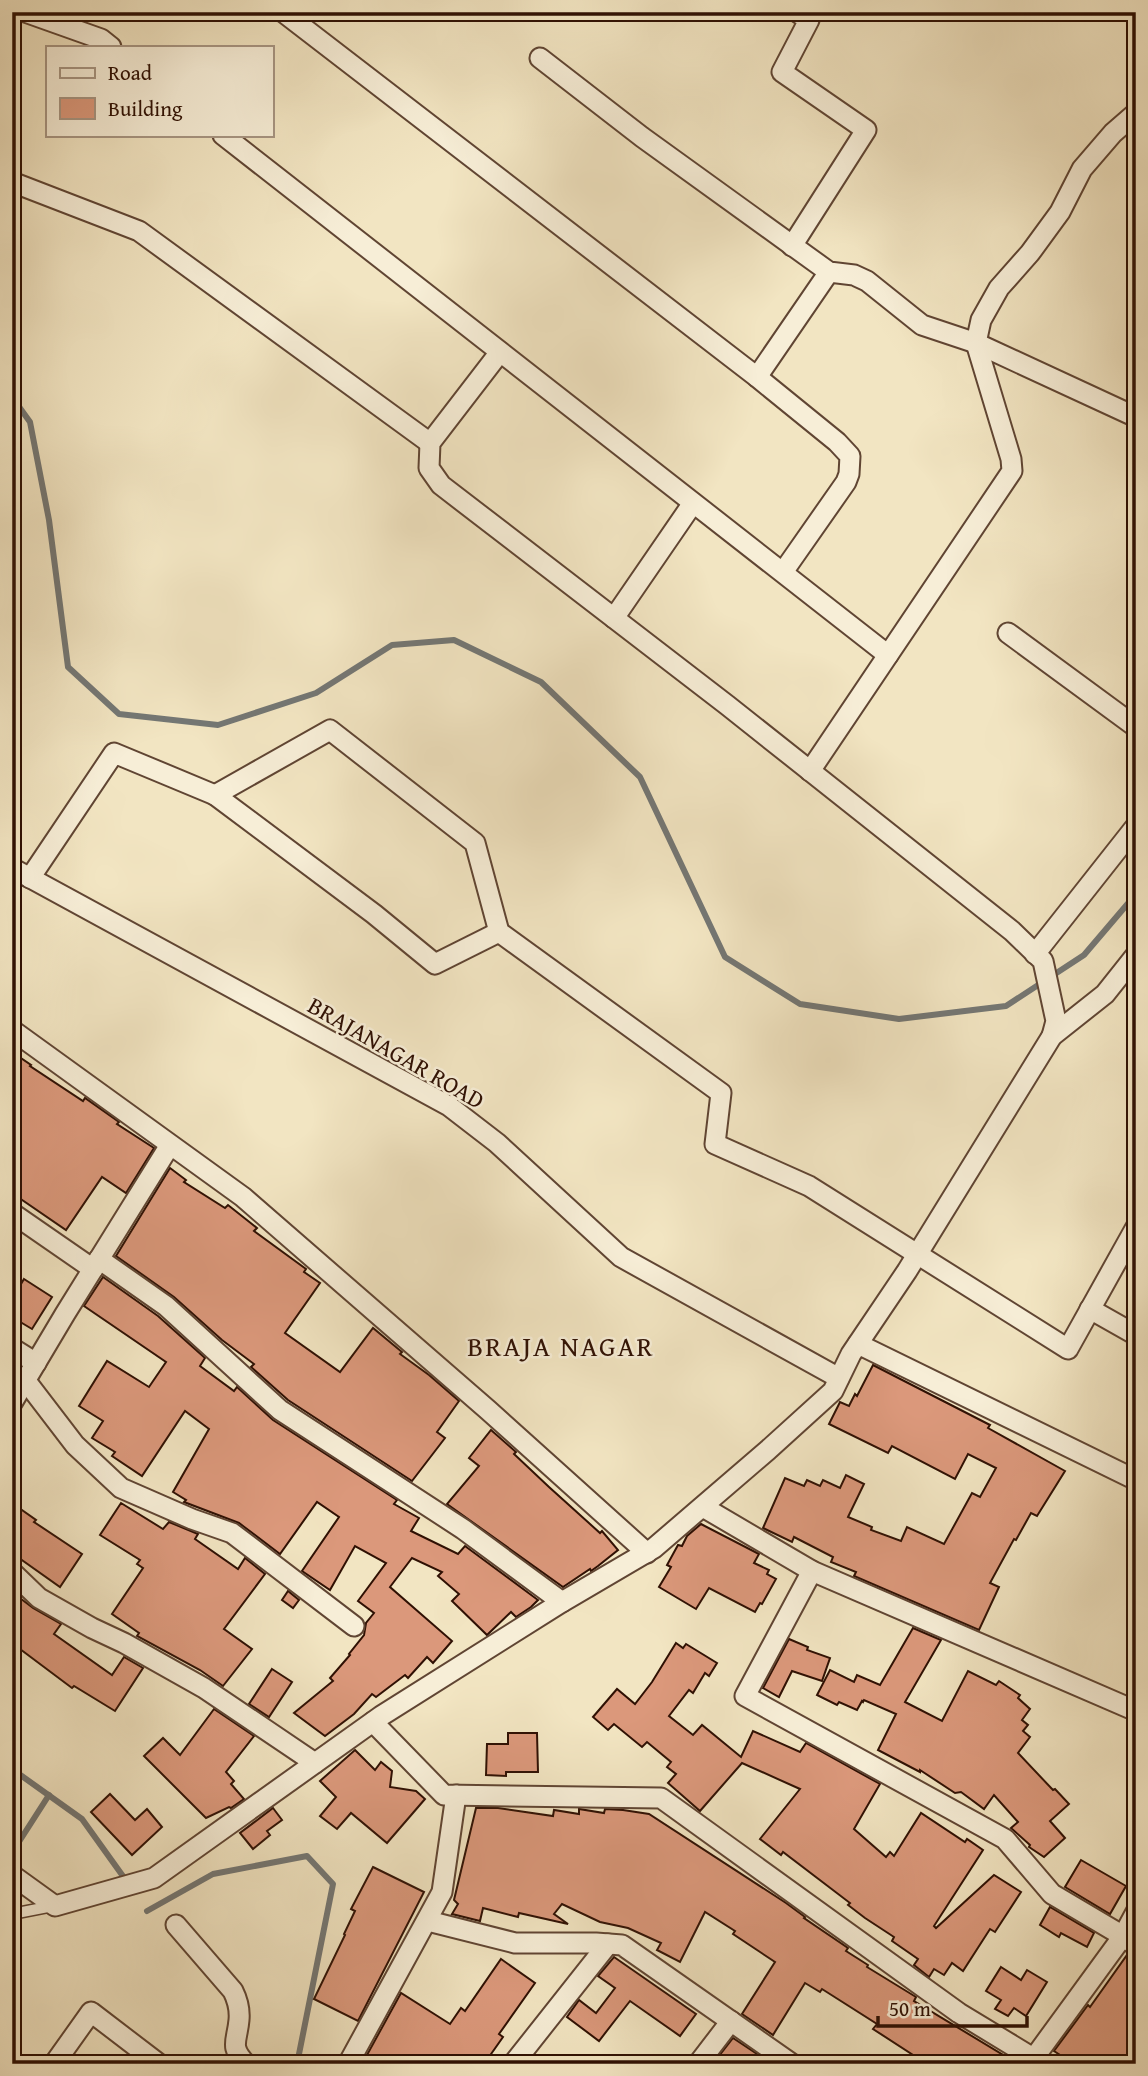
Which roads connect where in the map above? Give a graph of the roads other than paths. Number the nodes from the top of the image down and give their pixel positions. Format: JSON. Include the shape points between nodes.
{"nodes":[{"id":1,"x":26,"y":12,"type":"edge"},
{"id":2,"x":283,"y":12,"type":"edge"},
{"id":3,"x":797,"y":12,"type":"edge"},
{"id":4,"x":110,"y":46,"type":"edge"},
{"id":5,"x":540,"y":58,"type":"dead end"},
{"id":6,"x":1136,"y":113,"type":"edge"},
{"id":7,"x":224,"y":136,"type":"edge"},
{"id":8,"x":12,"y":182,"type":"edge"},
{"id":9,"x":792,"y":246,"type":"junction"},
{"id":10,"x":829,"y":272,"type":"junction"},
{"id":11,"x":976,"y":342,"type":"junction"},
{"id":12,"x":500,"y":352,"type":"junction"},
{"id":13,"x":757,"y":377,"type":"junction"},
{"id":14,"x":1136,"y":417,"type":"edge"},
{"id":15,"x":430,"y":443,"type":"junction"},
{"id":16,"x":693,"y":503,"type":"junction"},
{"id":17,"x":783,"y":572,"type":"junction"},
{"id":18,"x":614,"y":618,"type":"junction"},
{"id":19,"x":1008,"y":633,"type":"dead end"},
{"id":20,"x":888,"y":655,"type":"junction"},
{"id":21,"x":1136,"y":727,"type":"edge"},
{"id":22,"x":810,"y":771,"type":"junction"},
{"id":23,"x":215,"y":795,"type":"junction"},
{"id":24,"x":1136,"y":826,"type":"edge"},
{"id":25,"x":12,"y":868,"type":"edge"},
{"id":26,"x":30,"y":878,"type":"junction"},
{"id":27,"x":499,"y":932,"type":"junction"},
{"id":28,"x":1136,"y":955,"type":"edge"},
{"id":29,"x":1039,"y":958,"type":"junction"},
{"id":30,"x":1054,"y":1029,"type":"junction"},
{"id":31,"x":12,"y":1030,"type":"edge"},
{"id":32,"x":170,"y":1145,"type":"junction"},
{"id":33,"x":12,"y":1213,"type":"edge"},
{"id":34,"x":1136,"y":1227,"type":"edge"},
{"id":35,"x":918,"y":1254,"type":"junction"},
{"id":36,"x":96,"y":1264,"type":"junction"},
{"id":37,"x":1090,"y":1309,"type":"junction"},
{"id":38,"x":1136,"y":1335,"type":"edge"},
{"id":39,"x":858,"y":1343,"type":"junction"},
{"id":40,"x":12,"y":1348,"type":"edge"},
{"id":41,"x":36,"y":1363,"type":"junction"},
{"id":42,"x":839,"y":1378,"type":"junction"},
{"id":43,"x":26,"y":1381,"type":"junction"},
{"id":44,"x":12,"y":1403,"type":"edge"},
{"id":45,"x":1136,"y":1480,"type":"edge"},
{"id":46,"x":703,"y":1507,"type":"junction"},
{"id":47,"x":647,"y":1552,"type":"junction"},
{"id":48,"x":812,"y":1571,"type":"junction"},
{"id":49,"x":12,"y":1572,"type":"edge"},
{"id":50,"x":562,"y":1602,"type":"junction"},
{"id":51,"x":354,"y":1626,"type":"dead end"},
{"id":52,"x":1136,"y":1711,"type":"edge"},
{"id":53,"x":373,"y":1722,"type":"junction"},
{"id":54,"x":315,"y":1763,"type":"junction"},
{"id":55,"x":456,"y":1795,"type":"junction"},
{"id":56,"x":14,"y":1875,"type":"edge"},
{"id":57,"x":55,"y":1906,"type":"junction"},
{"id":58,"x":1136,"y":1912,"type":"edge"},
{"id":59,"x":12,"y":1914,"type":"edge"},
{"id":60,"x":428,"y":1920,"type":"junction"},
{"id":61,"x":176,"y":1925,"type":"dead end"},
{"id":62,"x":1129,"y":1941,"type":"edge"},
{"id":63,"x":608,"y":1944,"type":"junction"},
{"id":64,"x":731,"y":2021,"type":"junction"},
{"id":65,"x":1038,"y":2061,"type":"edge"},
{"id":66,"x":54,"y":2064,"type":"edge"},
{"id":67,"x":159,"y":2064,"type":"edge"},
{"id":68,"x":246,"y":2064,"type":"edge"},
{"id":69,"x":348,"y":2064,"type":"edge"},
{"id":70,"x":513,"y":2064,"type":"edge"},
{"id":71,"x":698,"y":2064,"type":"edge"},
{"id":72,"x":792,"y":2064,"type":"edge"}],
"edges":[{"from":1,"to":4,"type":"street"},
{"from":2,"to":13,"type":"street"},
{"from":3,"to":9,"type":"street","via":[[809,20],[782,72],[866,130]]},
{"from":5,"to":9,"type":"street"},
{"from":6,"to":11,"type":"street","via":[[1082,169],[1060,212],[999,289],[981,320]]},
{"from":7,"to":12,"type":"street"},
{"from":8,"to":15,"type":"street","via":[[139,231]]},
{"from":9,"to":10,"type":"street"},
{"from":10,"to":11,"type":"street","via":[[867,281],[922,325]]},
{"from":10,"to":13,"type":"street"},
{"from":11,"to":14,"type":"street"},
{"from":11,"to":20,"type":"street","via":[[1012,471]]},
{"from":12,"to":15,"type":"street"},
{"from":12,"to":16,"type":"street"},
{"from":13,"to":17,"type":"street","via":[[850,456],[846,482]]},
{"from":15,"to":18,"type":"street","via":[[429,468],[441,485]]},
{"from":16,"to":17,"type":"street"},
{"from":16,"to":18,"type":"street"},
{"from":17,"to":20,"type":"street"},
{"from":18,"to":22,"type":"street"},
{"from":19,"to":21,"type":"street"},
{"from":20,"to":22,"type":"street"},
{"from":22,"to":29,"type":"street","via":[[1013,931]]},
{"from":23,"to":26,"type":"street","via":[[114,753]]},
{"from":23,"to":27,"type":"street","via":[[435,964]]},
{"from":23,"to":27,"type":"street","via":[[330,730],[475,843]]},
{"from":24,"to":29,"type":"street"},
{"from":25,"to":26,"type":"street","name":"BRAJANAGAR ROAD"},
{"from":26,"to":42,"type":"street","name":"BRAJANAGAR ROAD","via":[[449,1106],[497,1143],[621,1256]]},
{"from":27,"to":35,"type":"street","via":[[721,1093],[715,1144],[809,1186]]},
{"from":28,"to":30,"type":"street","via":[[1105,994]]},
{"from":29,"to":30,"type":"street"},
{"from":30,"to":35,"type":"street"},
{"from":31,"to":32,"type":"street"},
{"from":32,"to":36,"type":"street"},
{"from":32,"to":47,"type":"street","via":[[243,1197]]},
{"from":33,"to":36,"type":"street"},
{"from":34,"to":37,"type":"street"},
{"from":35,"to":37,"type":"street","via":[[1068,1349]]},
{"from":35,"to":39,"type":"street"},
{"from":36,"to":41,"type":"street"},
{"from":36,"to":50,"type":"street","via":[[166,1307],[280,1410],[463,1529]]},
{"from":37,"to":38,"type":"street"},
{"from":39,"to":42,"type":"street"},
{"from":39,"to":45,"type":"street"},
{"from":40,"to":41,"type":"street"},
{"from":41,"to":43,"type":"street"},
{"from":42,"to":46,"type":"street","via":[[833,1391]]},
{"from":43,"to":44,"type":"street"},
{"from":43,"to":51,"type":"street","via":[[75,1445],[121,1489],[232,1533]]},
{"from":46,"to":47,"type":"street"},
{"from":46,"to":48,"type":"street"},
{"from":47,"to":50,"type":"street"},
{"from":48,"to":52,"type":"street"},
{"from":48,"to":62,"type":"street","via":[[745,1696],[1005,1839],[1052,1894]]},
{"from":49,"to":54,"type":"street","via":[[39,1598],[204,1688]]},
{"from":50,"to":53,"type":"street"},
{"from":53,"to":54,"type":"street"},
{"from":53,"to":55,"type":"street","via":[[444,1795]]},
{"from":54,"to":57,"type":"street","via":[[154,1878]]},
{"from":55,"to":60,"type":"street","via":[[442,1892]]},
{"from":55,"to":65,"type":"street","via":[[661,1798],[959,2012]]},
{"from":56,"to":57,"type":"street"},
{"from":57,"to":59,"type":"lane"},
{"from":58,"to":62,"type":"street"},
{"from":60,"to":63,"type":"street","via":[[515,1943]]},
{"from":60,"to":69,"type":"street"},
{"from":61,"to":68,"type":"street","via":[[233,1991],[239,2003],[234,2044]]},
{"from":62,"to":65,"type":"street"},
{"from":63,"to":64,"type":"street","via":[[622,1945]]},
{"from":63,"to":70,"type":"street"},
{"from":64,"to":71,"type":"street"},
{"from":64,"to":72,"type":"street"},
{"from":66,"to":67,"type":"street","via":[[91,2012]]}]}
